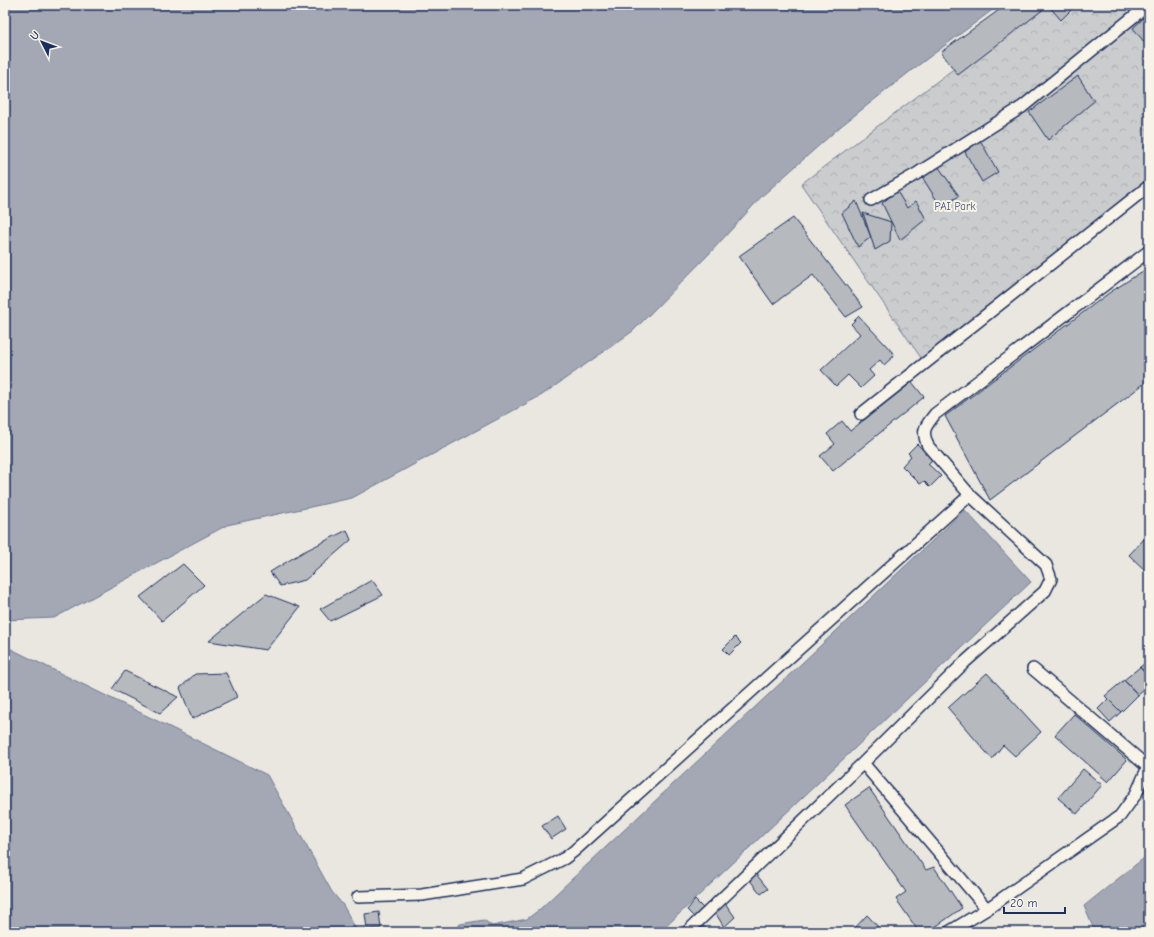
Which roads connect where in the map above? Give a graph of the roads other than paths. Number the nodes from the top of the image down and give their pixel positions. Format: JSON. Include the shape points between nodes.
{"nodes":[{"id":1,"x":1148,"y":5,"type":"edge"},
{"id":2,"x":1149,"y":186,"type":"edge"},
{"id":3,"x":871,"y":200,"type":"dead end"},
{"id":4,"x":1149,"y":251,"type":"edge"},
{"id":5,"x":861,"y":414,"type":"dead end"},
{"id":6,"x":970,"y":496,"type":"junction"},
{"id":7,"x":1033,"y":669,"type":"dead end"},
{"id":8,"x":863,"y":763,"type":"junction"},
{"id":9,"x":1148,"y":763,"type":"edge"},
{"id":10,"x":358,"y":897,"type":"dead end"},
{"id":11,"x":987,"y":909,"type":"junction"},
{"id":12,"x":687,"y":932,"type":"edge"},
{"id":13,"x":949,"y":932,"type":"edge"}],
"edges":[{"from":1,"to":3,"type":"lane","via":[[1022,107]]},
{"from":2,"to":5,"type":"lane"},
{"from":4,"to":6,"type":"lane","via":[[935,414],[924,428],[928,446]]},
{"from":6,"to":8,"type":"lane","via":[[1046,565],[1052,579],[1045,591],[965,662]]},
{"from":6,"to":10,"type":"lane","via":[[565,858],[523,878],[422,895]]},
{"from":7,"to":9,"type":"lane"},
{"from":8,"to":11,"type":"lane"},
{"from":8,"to":12,"type":"lane"},
{"from":9,"to":11,"type":"lane","via":[[1136,794],[1120,816]]},
{"from":11,"to":13,"type":"lane"}]}
